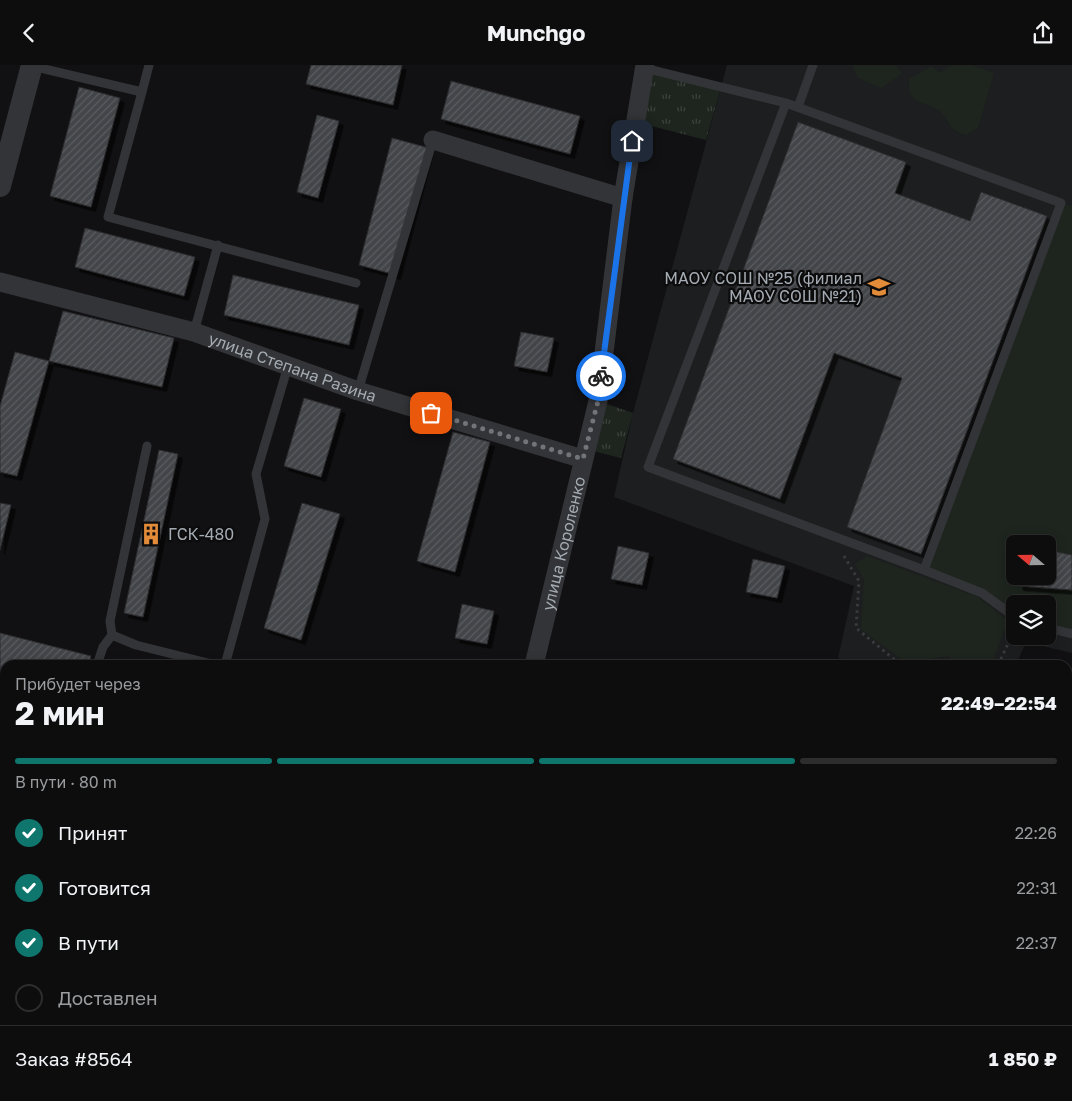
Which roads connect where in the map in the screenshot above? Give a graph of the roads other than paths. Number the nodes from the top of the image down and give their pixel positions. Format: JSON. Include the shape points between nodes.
{"nodes":[{"id":1,"x":31,"y":65,"type":"edge"},
{"id":2,"x":149,"y":65,"type":"edge"},
{"id":3,"x":813,"y":65,"type":"edge"},
{"id":4,"x":641,"y":66,"type":"edge"},
{"id":5,"x":142,"y":92,"type":"junction"},
{"id":6,"x":786,"y":103,"type":"junction"},
{"id":7,"x":798,"y":107,"type":"junction"},
{"id":8,"x":433,"y":140,"type":"joint"},
{"id":9,"x":0,"y":186,"type":"edge"},
{"id":10,"x":623,"y":198,"type":"junction"},
{"id":11,"x":218,"y":245,"type":"junction"},
{"id":12,"x":0,"y":282,"type":"edge"},
{"id":13,"x":356,"y":283,"type":"dead end"},
{"id":14,"x":194,"y":332,"type":"junction"},
{"id":15,"x":288,"y":366,"type":"junction"},
{"id":16,"x":358,"y":391,"type":"junction"},
{"id":17,"x":147,"y":446,"type":"dead end"},
{"id":18,"x":583,"y":459,"type":"junction"},
{"id":19,"x":924,"y":570,"type":"junction"},
{"id":20,"x":1006,"y":610,"type":"edge"},
{"id":21,"x":1056,"y":630,"type":"edge"},
{"id":22,"x":1072,"y":634,"type":"edge"},
{"id":23,"x":112,"y":635,"type":"junction"},
{"id":24,"x":99,"y":660,"type":"edge"},
{"id":25,"x":196,"y":660,"type":"edge"},
{"id":26,"x":226,"y":660,"type":"edge"},
{"id":27,"x":535,"y":660,"type":"edge"}],
"edges":[{"from":1,"to":5,"type":"lane"},
{"from":1,"to":9,"type":"street"},
{"from":2,"to":5,"type":"lane"},
{"from":3,"to":7,"type":"lane"},
{"from":4,"to":6,"type":"lane"},
{"from":4,"to":10,"type":"street","name":"улица Короленко"},
{"from":5,"to":11,"type":"lane","via":[[108,217]]},
{"from":6,"to":7,"type":"lane"},
{"from":6,"to":19,"type":"lane","via":[[648,467]]},
{"from":7,"to":19,"type":"lane","via":[[1061,203]]},
{"from":8,"to":10,"type":"street"},
{"from":8,"to":16,"type":"lane"},
{"from":10,"to":18,"type":"street","name":"улица Короленко","via":[[598,401]]},
{"from":11,"to":13,"type":"lane"},
{"from":11,"to":14,"type":"lane"},
{"from":12,"to":14,"type":"street","name":"улица Степана Разина"},
{"from":14,"to":15,"type":"street","name":"улица Степана Разина"},
{"from":15,"to":16,"type":"street","name":"улица Степана Разина"},
{"from":15,"to":26,"type":"lane","via":[[256,474],[265,519]]},
{"from":16,"to":18,"type":"street","name":"улица Степана Разина"},
{"from":17,"to":23,"type":"lane","via":[[110,621]]},
{"from":18,"to":27,"type":"street","name":"улица Короленко"},
{"from":19,"to":20,"type":"lane","via":[[982,593]]},
{"from":21,"to":22,"type":"lane"},
{"from":23,"to":24,"type":"lane"},
{"from":23,"to":25,"type":"lane","via":[[136,645]]}]}
